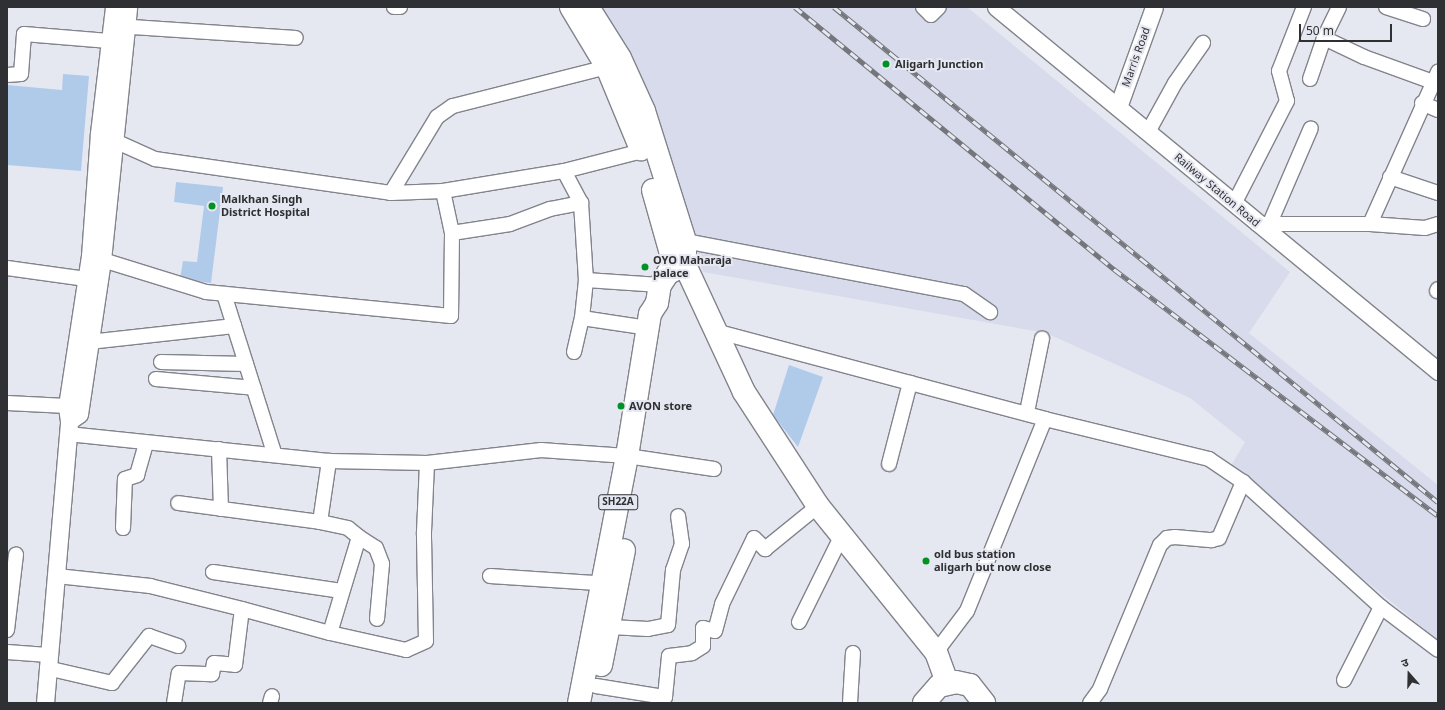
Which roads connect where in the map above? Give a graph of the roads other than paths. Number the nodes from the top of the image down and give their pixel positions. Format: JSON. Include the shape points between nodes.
{"nodes":[{"id":1,"x":114,"y":7,"type":"edge"},
{"id":2,"x":128,"y":7,"type":"edge"},
{"id":3,"x":394,"y":7,"type":"edge"},
{"id":4,"x":400,"y":7,"type":"edge"},
{"id":5,"x":571,"y":7,"type":"edge"},
{"id":6,"x":588,"y":7,"type":"edge"},
{"id":7,"x":923,"y":7,"type":"edge"},
{"id":8,"x":938,"y":7,"type":"edge"},
{"id":9,"x":996,"y":7,"type":"edge"},
{"id":10,"x":1154,"y":7,"type":"edge"},
{"id":11,"x":1304,"y":7,"type":"edge"},
{"id":12,"x":1339,"y":7,"type":"edge"},
{"id":13,"x":1386,"y":7,"type":"edge"},
{"id":14,"x":1422,"y":19,"type":"dead end"},
{"id":15,"x":115,"y":31,"type":"junction"},
{"id":16,"x":296,"y":38,"type":"dead end"},
{"id":17,"x":1324,"y":38,"type":"junction"},
{"id":18,"x":1203,"y":43,"type":"dead end"},
{"id":19,"x":607,"y":67,"type":"junction"},
{"id":20,"x":7,"y":74,"type":"edge"},
{"id":21,"x":1436,"y":77,"type":"edge"},
{"id":22,"x":1310,"y":79,"type":"dead end"},
{"id":23,"x":1422,"y":103,"type":"junction"},
{"id":24,"x":1118,"y":107,"type":"junction"},
{"id":25,"x":1438,"y":110,"type":"edge"},
{"id":26,"x":1311,"y":128,"type":"dead end"},
{"id":27,"x":1148,"y":132,"type":"junction"},
{"id":28,"x":99,"y":133,"type":"junction"},
{"id":29,"x":116,"y":142,"type":"junction"},
{"id":30,"x":642,"y":151,"type":"junction"},
{"id":31,"x":564,"y":171,"type":"junction"},
{"id":32,"x":1390,"y":178,"type":"junction"},
{"id":33,"x":443,"y":191,"type":"junction"},
{"id":34,"x":391,"y":193,"type":"junction"},
{"id":35,"x":1438,"y":193,"type":"edge"},
{"id":36,"x":581,"y":203,"type":"junction"},
{"id":37,"x":1234,"y":204,"type":"junction"},
{"id":38,"x":1263,"y":223,"type":"junction"},
{"id":39,"x":1370,"y":224,"type":"junction"},
{"id":40,"x":1438,"y":224,"type":"edge"},
{"id":41,"x":452,"y":233,"type":"junction"},
{"id":42,"x":684,"y":255,"type":"junction"},
{"id":43,"x":96,"y":258,"type":"junction"},
{"id":44,"x":7,"y":268,"type":"edge"},
{"id":45,"x":86,"y":279,"type":"junction"},
{"id":46,"x":586,"y":280,"type":"junction"},
{"id":47,"x":224,"y":294,"type":"junction"},
{"id":48,"x":659,"y":294,"type":"junction"},
{"id":49,"x":990,"y":312,"type":"dead end"},
{"id":50,"x":582,"y":318,"type":"junction"},
{"id":51,"x":234,"y":326,"type":"junction"},
{"id":52,"x":649,"y":328,"type":"junction"},
{"id":53,"x":715,"y":331,"type":"junction"},
{"id":54,"x":1042,"y":339,"type":"dead end"},
{"id":55,"x":81,"y":343,"type":"junction"},
{"id":56,"x":574,"y":352,"type":"dead end"},
{"id":57,"x":161,"y":362,"type":"dead end"},
{"id":58,"x":246,"y":364,"type":"junction"},
{"id":59,"x":648,"y":370,"type":"junction"},
{"id":60,"x":1438,"y":370,"type":"edge"},
{"id":61,"x":156,"y":379,"type":"dead end"},
{"id":62,"x":910,"y":383,"type":"junction"},
{"id":63,"x":254,"y":388,"type":"junction"},
{"id":64,"x":7,"y":403,"type":"edge"},
{"id":65,"x":1026,"y":412,"type":"junction"},
{"id":66,"x":1045,"y":419,"type":"junction"},
{"id":67,"x":68,"y":421,"type":"junction"},
{"id":68,"x":146,"y":443,"type":"junction"},
{"id":69,"x":219,"y":448,"type":"junction"},
{"id":70,"x":274,"y":453,"type":"junction"},
{"id":71,"x":633,"y":457,"type":"junction"},
{"id":72,"x":329,"y":461,"type":"junction"},
{"id":73,"x":427,"y":463,"type":"junction"},
{"id":74,"x":889,"y":464,"type":"dead end"},
{"id":75,"x":714,"y":469,"type":"dead end"},
{"id":76,"x":1243,"y":482,"type":"junction"},
{"id":77,"x":178,"y":503,"type":"dead end"},
{"id":78,"x":818,"y":506,"type":"junction"},
{"id":79,"x":221,"y":509,"type":"junction"},
{"id":80,"x":678,"y":516,"type":"dead end"},
{"id":81,"x":320,"y":522,"type":"junction"},
{"id":82,"x":122,"y":528,"type":"dead end"},
{"id":83,"x":359,"y":537,"type":"junction"},
{"id":84,"x":842,"y":537,"type":"junction"},
{"id":85,"x":16,"y":555,"type":"dead end"},
{"id":86,"x":213,"y":572,"type":"dead end"},
{"id":87,"x":57,"y":576,"type":"junction"},
{"id":88,"x":490,"y":576,"type":"dead end"},
{"id":89,"x":610,"y":584,"type":"junction"},
{"id":90,"x":342,"y":591,"type":"junction"},
{"id":91,"x":1381,"y":607,"type":"junction"},
{"id":92,"x":242,"y":610,"type":"junction"},
{"id":93,"x":377,"y":619,"type":"dead end"},
{"id":94,"x":799,"y":622,"type":"dead end"},
{"id":95,"x":610,"y":627,"type":"junction"},
{"id":96,"x":7,"y":630,"type":"edge"},
{"id":97,"x":330,"y":633,"type":"junction"},
{"id":98,"x":178,"y":646,"type":"dead end"},
{"id":99,"x":1438,"y":650,"type":"edge"},
{"id":100,"x":7,"y":652,"type":"edge"},
{"id":101,"x":936,"y":652,"type":"junction"},
{"id":102,"x":853,"y":653,"type":"dead end"},
{"id":103,"x":48,"y":662,"type":"junction"},
{"id":104,"x":1344,"y":680,"type":"dead end"},
{"id":105,"x":947,"y":683,"type":"junction"},
{"id":106,"x":595,"y":695,"type":"edge"},
{"id":107,"x":1093,"y":702,"type":"edge"},
{"id":108,"x":44,"y":703,"type":"edge"},
{"id":109,"x":174,"y":703,"type":"edge"},
{"id":110,"x":579,"y":703,"type":"edge"},
{"id":111,"x":850,"y":703,"type":"edge"},
{"id":112,"x":924,"y":703,"type":"edge"},
{"id":113,"x":984,"y":703,"type":"edge"}],
"edges":[{"from":1,"to":15,"type":"street"},
{"from":2,"to":15,"type":"street"},
{"from":3,"to":4,"type":"street"},
{"from":5,"to":19,"type":"main road"},
{"from":6,"to":42,"type":"main road","via":[[620,58],[644,111]]},
{"from":7,"to":8,"type":"street","via":[[931,15]]},
{"from":9,"to":24,"type":"street","name":"Railway Station Road"},
{"from":10,"to":24,"type":"street","name":"Marris Road"},
{"from":11,"to":37,"type":"street","via":[[1279,71],[1287,101]]},
{"from":12,"to":17,"type":"street"},
{"from":13,"to":14,"type":"street"},
{"from":15,"to":16,"type":"street"},
{"from":15,"to":20,"type":"street","via":[[24,34],[21,74]]},
{"from":15,"to":28,"type":"street"},
{"from":15,"to":29,"type":"street"},
{"from":17,"to":21,"type":"street","via":[[1364,57]]},
{"from":17,"to":22,"type":"street"},
{"from":18,"to":27,"type":"street","via":[[1175,83]]},
{"from":19,"to":30,"type":"main road"},
{"from":19,"to":34,"type":"street","via":[[453,106],[437,117]]},
{"from":21,"to":23,"type":"street"},
{"from":23,"to":25,"type":"street"},
{"from":23,"to":32,"type":"street"},
{"from":24,"to":27,"type":"street","name":"Railway Station Road"},
{"from":26,"to":38,"type":"street"},
{"from":27,"to":37,"type":"street","name":"Railway Station Road"},
{"from":28,"to":29,"type":"street"},
{"from":28,"to":43,"type":"street"},
{"from":29,"to":34,"type":"street","via":[[155,159]]},
{"from":29,"to":43,"type":"street"},
{"from":30,"to":31,"type":"street","via":[[598,165]]},
{"from":30,"to":42,"type":"main road","via":[[670,250]]},
{"from":31,"to":33,"type":"street"},
{"from":31,"to":36,"type":"street"},
{"from":32,"to":35,"type":"street"},
{"from":32,"to":39,"type":"street"},
{"from":33,"to":34,"type":"street"},
{"from":33,"to":41,"type":"street"},
{"from":36,"to":41,"type":"street","via":[[550,209],[510,224]]},
{"from":36,"to":46,"type":"street"},
{"from":37,"to":38,"type":"street","name":"Railway Station Road"},
{"from":38,"to":39,"type":"street"},
{"from":38,"to":60,"type":"street","name":"Railway Station Road"},
{"from":39,"to":40,"type":"street","via":[[1425,228]]},
{"from":41,"to":47,"type":"street","via":[[451,316]]},
{"from":42,"to":48,"type":"main road","number":"SH22A","via":[[668,273]]},
{"from":42,"to":49,"type":"street","via":[[964,294]]},
{"from":42,"to":53,"type":"main road"},
{"from":43,"to":45,"type":"street"},
{"from":43,"to":47,"type":"street","via":[[206,292]]},
{"from":43,"to":55,"type":"street"},
{"from":44,"to":45,"type":"street"},
{"from":45,"to":55,"type":"street"},
{"from":46,"to":48,"type":"street"},
{"from":46,"to":50,"type":"street"},
{"from":47,"to":51,"type":"street"},
{"from":48,"to":52,"type":"main road","number":"SH22A","via":[[650,314]]},
{"from":48,"to":59,"type":"main road","number":"SH22A","via":[[663,315]]},
{"from":50,"to":52,"type":"street"},
{"from":50,"to":56,"type":"street"},
{"from":51,"to":55,"type":"street"},
{"from":51,"to":58,"type":"street"},
{"from":52,"to":59,"type":"main road","number":"SH22A"},
{"from":53,"to":62,"type":"street"},
{"from":53,"to":78,"type":"main road","via":[[759,418]]},
{"from":54,"to":65,"type":"street"},
{"from":55,"to":67,"type":"street","via":[[79,414]]},
{"from":57,"to":58,"type":"street"},
{"from":58,"to":63,"type":"street"},
{"from":59,"to":71,"type":"main road","number":"SH22A"},
{"from":61,"to":63,"type":"street"},
{"from":62,"to":65,"type":"street"},
{"from":62,"to":74,"type":"street"},
{"from":63,"to":70,"type":"street"},
{"from":64,"to":67,"type":"street"},
{"from":65,"to":66,"type":"street"},
{"from":66,"to":76,"type":"street","via":[[1209,459]]},
{"from":66,"to":101,"type":"street","via":[[967,611]]},
{"from":67,"to":68,"type":"street"},
{"from":67,"to":87,"type":"street"},
{"from":68,"to":69,"type":"street"},
{"from":68,"to":82,"type":"street","via":[[137,475],[125,479]]},
{"from":69,"to":70,"type":"street"},
{"from":69,"to":79,"type":"street"},
{"from":70,"to":72,"type":"street"},
{"from":71,"to":73,"type":"street","via":[[541,450]]},
{"from":71,"to":75,"type":"street"},
{"from":71,"to":89,"type":"main road","number":"SH22A"},
{"from":72,"to":73,"type":"street"},
{"from":72,"to":81,"type":"street"},
{"from":73,"to":97,"type":"street","via":[[424,532],[426,641],[406,650]]},
{"from":76,"to":91,"type":"street"},
{"from":76,"to":107,"type":"street","via":[[1219,538],[1212,540],[1175,537],[1167,538],[1160,545]]},
{"from":77,"to":79,"type":"street"},
{"from":78,"to":84,"type":"main road"},
{"from":78,"to":106,"type":"street","via":[[765,549],[754,538],[722,604],[715,631],[703,628],[703,646],[692,653],[669,656],[665,697]]},
{"from":79,"to":81,"type":"street"},
{"from":80,"to":95,"type":"street","via":[[682,544],[673,570],[668,625],[648,628]]},
{"from":81,"to":83,"type":"street","via":[[348,528]]},
{"from":83,"to":90,"type":"street","via":[[355,558]]},
{"from":83,"to":93,"type":"street","via":[[376,548],[382,564]]},
{"from":84,"to":94,"type":"street"},
{"from":84,"to":101,"type":"main road"},
{"from":85,"to":96,"type":"street"},
{"from":86,"to":90,"type":"street"},
{"from":87,"to":92,"type":"street","via":[[150,586]]},
{"from":87,"to":103,"type":"street"},
{"from":88,"to":89,"type":"street"},
{"from":89,"to":95,"type":"main road","number":"SH22A"},
{"from":89,"to":110,"type":"main road","number":"SH22A"},
{"from":90,"to":97,"type":"street"},
{"from":91,"to":99,"type":"street"},
{"from":91,"to":104,"type":"street"},
{"from":92,"to":97,"type":"street"},
{"from":92,"to":109,"type":"street","via":[[235,665],[214,663],[212,674],[179,673]]},
{"from":95,"to":106,"type":"main road","number":"SH22A"},
{"from":98,"to":103,"type":"street","via":[[149,636],[112,683]]},
{"from":100,"to":103,"type":"street"},
{"from":101,"to":105,"type":"main road"},
{"from":102,"to":111,"type":"street"},
{"from":103,"to":108,"type":"street"},
{"from":105,"to":112,"type":"main road","via":[[931,692]]},
{"from":105,"to":113,"type":"main road","via":[[970,686]]}]}
